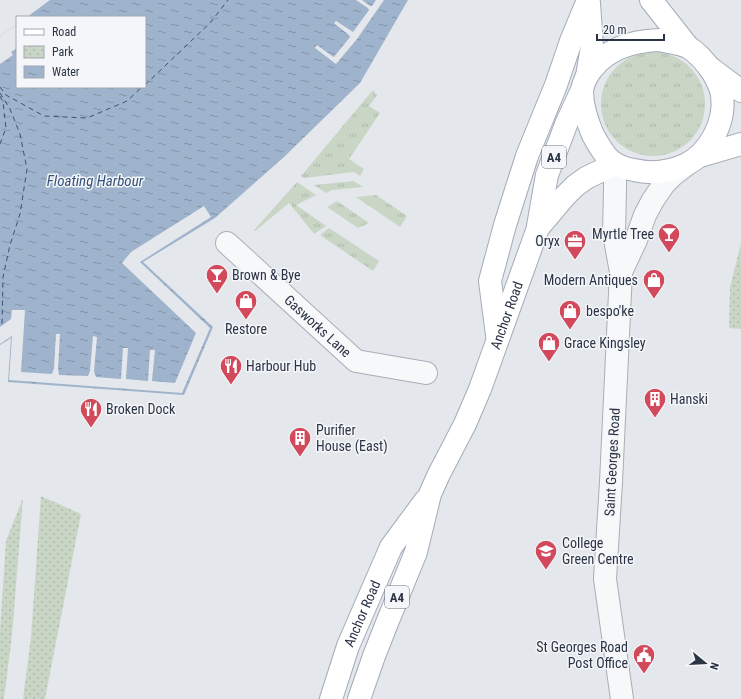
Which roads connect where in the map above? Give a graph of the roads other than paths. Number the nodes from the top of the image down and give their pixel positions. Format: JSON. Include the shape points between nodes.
{"nodes":[{"id":1,"x":588,"y":0,"type":"edge"},
{"id":2,"x":651,"y":0,"type":"edge"},
{"id":3,"x":688,"y":47,"type":"junction"},
{"id":4,"x":709,"y":67,"type":"junction"},
{"id":5,"x":585,"y":83,"type":"junction"},
{"id":6,"x":741,"y":91,"type":"edge"},
{"id":7,"x":741,"y":144,"type":"edge"},
{"id":8,"x":693,"y":160,"type":"junction"},
{"id":9,"x":615,"y":164,"type":"junction"},
{"id":10,"x":538,"y":228,"type":"junction"},
{"id":11,"x":227,"y":244,"type":"dead end"},
{"id":12,"x":621,"y":272,"type":"junction"},
{"id":13,"x":497,"y":340,"type":"junction"},
{"id":14,"x":426,"y":372,"type":"dead end"},
{"id":15,"x":430,"y":494,"type":"junction"},
{"id":16,"x":331,"y":699,"type":"edge"},
{"id":17,"x":359,"y":699,"type":"edge"},
{"id":18,"x":622,"y":699,"type":"edge"}],
"edges":[{"from":1,"to":5,"type":"main road","number":"A4","via":[[592,46]]},
{"from":1,"to":13,"type":"main road","via":[[527,156],[505,224],[490,281]]},
{"from":2,"to":3,"type":"main road"},
{"from":3,"to":4,"type":"main road"},
{"from":3,"to":5,"type":"main road","via":[[659,40],[618,48],[596,64]]},
{"from":4,"to":6,"type":"main road"},
{"from":4,"to":8,"type":"main road","via":[[722,95],[720,125],[715,136]]},
{"from":5,"to":9,"type":"main road","via":[[583,107],[587,123],[599,147]]},
{"from":5,"to":10,"type":"main road","number":"A4","via":[[547,175]]},
{"from":7,"to":8,"type":"main road"},
{"from":8,"to":9,"type":"main road","via":[[670,171],[653,173]]},
{"from":8,"to":12,"type":"street","name":"Saint Georges Road","via":[[673,175],[653,200]]},
{"from":9,"to":10,"type":"main road","name":"Anchor Road","number":"A4","via":[[575,186]]},
{"from":9,"to":12,"type":"street","name":"Saint Georges Road","via":[[614,234]]},
{"from":10,"to":13,"type":"main road","name":"Anchor Road","number":"A4"},
{"from":11,"to":14,"type":"street","name":"Gasworks Lane","via":[[356,360]]},
{"from":12,"to":18,"type":"street","name":"Saint Georges Road","via":[[605,579]]},
{"from":13,"to":15,"type":"main road","name":"Anchor Road","number":"A4","via":[[465,424]]},
{"from":15,"to":16,"type":"main road","name":"Anchor Road","number":"A4","via":[[391,546],[348,646]]},
{"from":15,"to":17,"type":"main road","name":"Anchor Road","number":"A4","via":[[416,552],[386,623]]}]}
